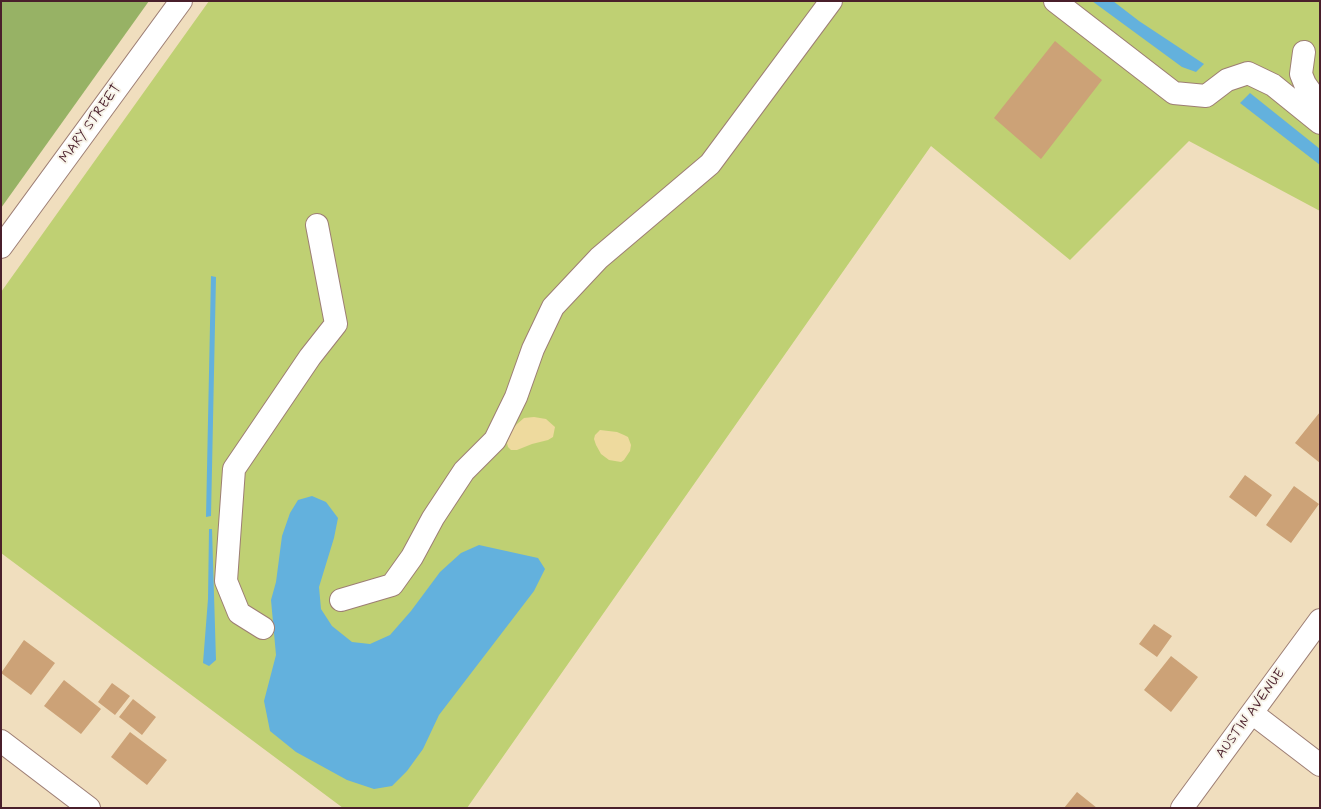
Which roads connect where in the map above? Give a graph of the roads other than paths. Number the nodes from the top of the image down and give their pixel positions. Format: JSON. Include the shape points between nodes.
{"nodes":[{"id":1,"x":181,"y":1,"type":"edge"},
{"id":2,"x":831,"y":1,"type":"edge"},
{"id":3,"x":1055,"y":1,"type":"edge"},
{"id":4,"x":1304,"y":52,"type":"dead end"},
{"id":5,"x":1320,"y":105,"type":"edge"},
{"id":6,"x":1320,"y":123,"type":"edge"},
{"id":7,"x":317,"y":225,"type":"dead end"},
{"id":8,"x":1,"y":247,"type":"edge"},
{"id":9,"x":341,"y":600,"type":"dead end"},
{"id":10,"x":1320,"y":620,"type":"edge"},
{"id":11,"x":263,"y":628,"type":"dead end"},
{"id":12,"x":1252,"y":713,"type":"junction"},
{"id":13,"x":1,"y":741,"type":"edge"},
{"id":14,"x":1320,"y":765,"type":"edge"},
{"id":15,"x":89,"y":808,"type":"edge"},
{"id":16,"x":1182,"y":808,"type":"edge"}],
"edges":[{"from":1,"to":8,"type":"street","name":"MARY STREET"},
{"from":2,"to":9,"type":"street","via":[[710,164],[599,258],[553,307],[533,349],[516,397],[495,440],[464,471],[392,585]]},
{"from":3,"to":6,"type":"street","via":[[1174,93],[1206,96],[1227,80],[1248,73],[1273,85]]},
{"from":4,"to":5,"type":"street","via":[[1301,74]]},
{"from":7,"to":11,"type":"street","via":[[336,324],[310,357],[234,468],[226,581],[239,612]]},
{"from":10,"to":12,"type":"street","name":"AUSTIN AVENUE"},
{"from":12,"to":14,"type":"street"},
{"from":12,"to":16,"type":"street","name":"AUSTIN AVENUE"},
{"from":13,"to":15,"type":"street"}]}
